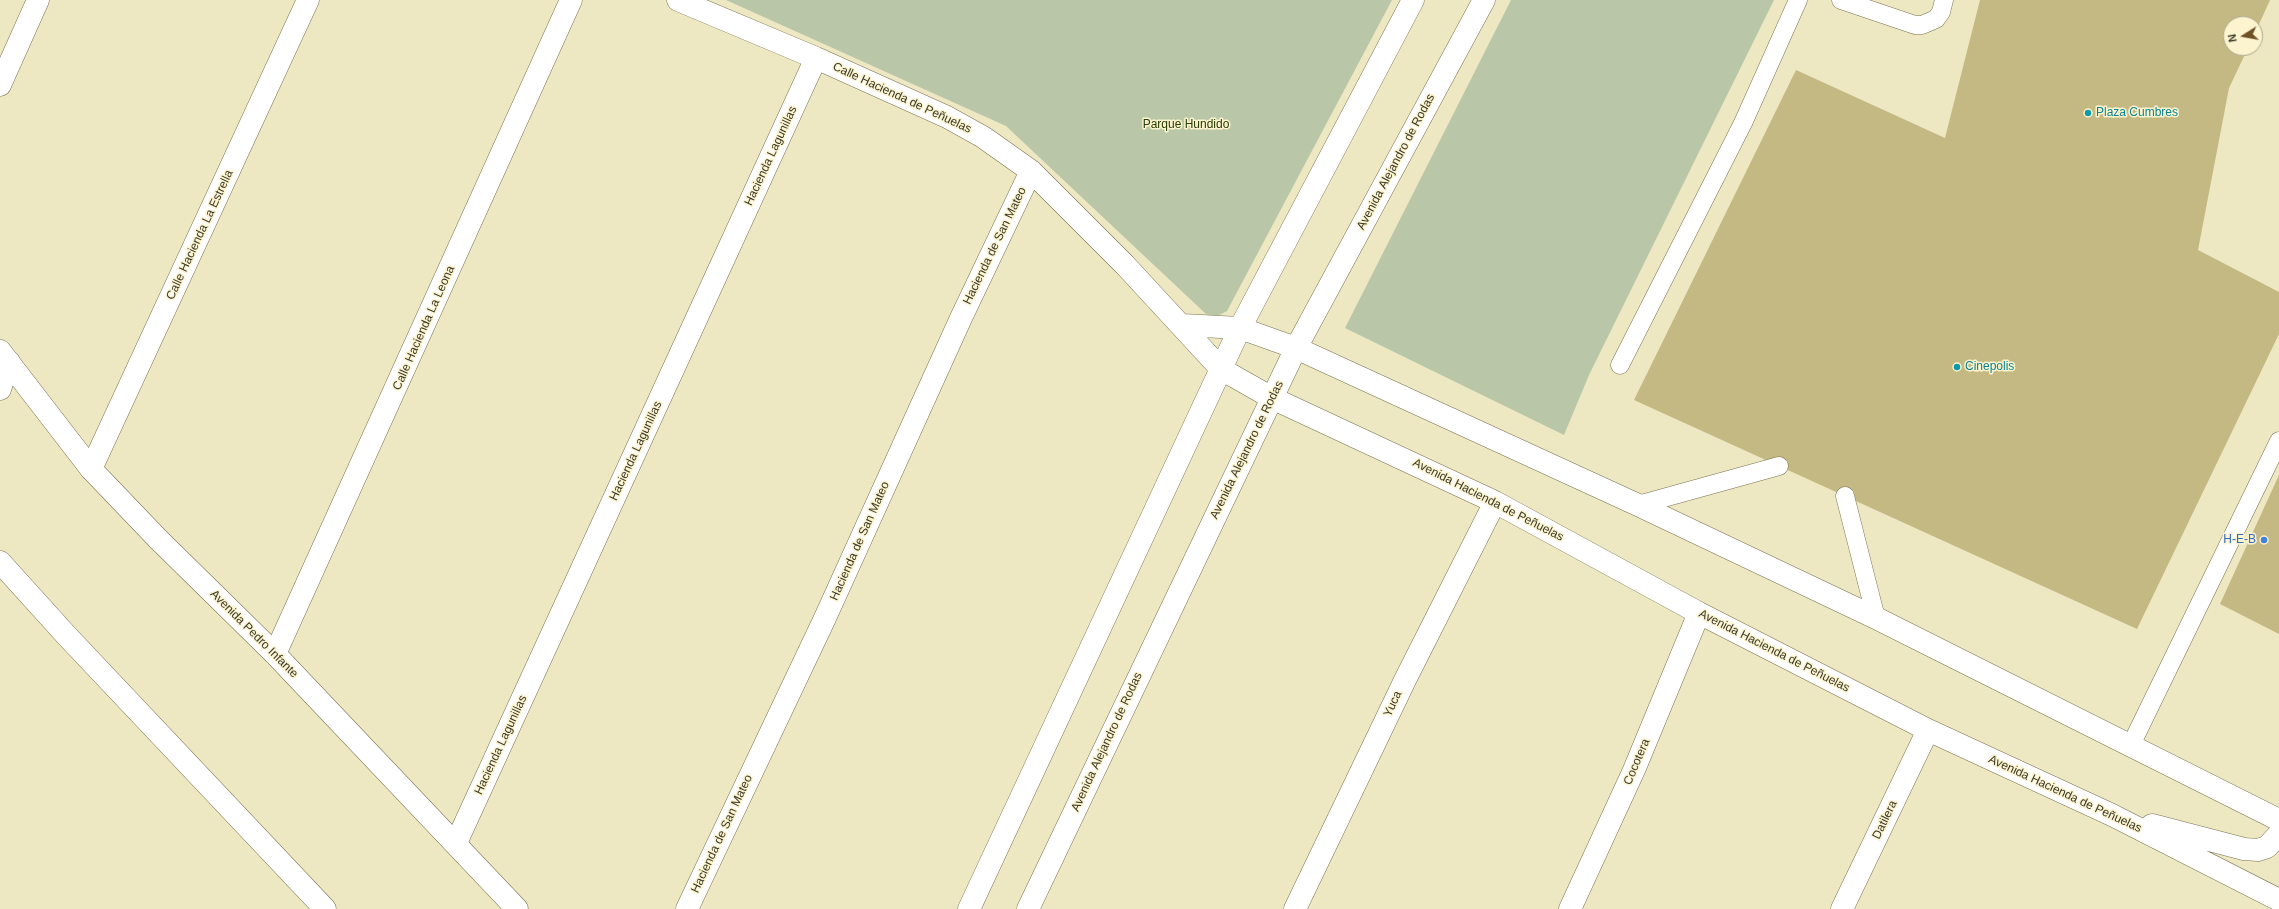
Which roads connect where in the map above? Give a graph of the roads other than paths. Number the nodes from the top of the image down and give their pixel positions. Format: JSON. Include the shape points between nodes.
{"nodes":[{"id":1,"x":38,"y":0,"type":"edge"},
{"id":2,"x":308,"y":0,"type":"edge"},
{"id":3,"x":571,"y":0,"type":"edge"},
{"id":4,"x":678,"y":0,"type":"edge"},
{"id":5,"x":1413,"y":0,"type":"edge"},
{"id":6,"x":1484,"y":0,"type":"edge"},
{"id":7,"x":1798,"y":0,"type":"edge"},
{"id":8,"x":1841,"y":0,"type":"edge"},
{"id":9,"x":1944,"y":0,"type":"edge"},
{"id":10,"x":1864,"y":3,"type":"edge"},
{"id":11,"x":816,"y":58,"type":"junction"},
{"id":12,"x":0,"y":85,"type":"edge"},
{"id":13,"x":1031,"y":171,"type":"junction"},
{"id":14,"x":1182,"y":325,"type":"junction"},
{"id":15,"x":1240,"y":328,"type":"junction"},
{"id":16,"x":1296,"y":348,"type":"junction"},
{"id":17,"x":4,"y":357,"type":"edge"},
{"id":18,"x":1620,"y":365,"type":"dead end"},
{"id":19,"x":1221,"y":369,"type":"junction"},
{"id":20,"x":0,"y":389,"type":"edge"},
{"id":21,"x":1272,"y":398,"type":"junction"},
{"id":22,"x":2279,"y":441,"type":"edge"},
{"id":23,"x":1779,"y":466,"type":"dead end"},
{"id":24,"x":91,"y":469,"type":"junction"},
{"id":25,"x":1845,"y":496,"type":"dead end"},
{"id":26,"x":1495,"y":502,"type":"junction"},
{"id":27,"x":1638,"y":505,"type":"junction"},
{"id":28,"x":0,"y":562,"type":"edge"},
{"id":29,"x":1699,"y":613,"type":"junction"},
{"id":30,"x":1876,"y":618,"type":"junction"},
{"id":31,"x":275,"y":654,"type":"junction"},
{"id":32,"x":1928,"y":730,"type":"junction"},
{"id":33,"x":2131,"y":745,"type":"junction"},
{"id":34,"x":2112,"y":815,"type":"junction"},
{"id":35,"x":2279,"y":820,"type":"edge"},
{"id":36,"x":2279,"y":834,"type":"edge"},
{"id":37,"x":456,"y":843,"type":"junction"},
{"id":38,"x":2279,"y":900,"type":"edge"},
{"id":39,"x":325,"y":909,"type":"edge"},
{"id":40,"x":517,"y":909,"type":"edge"},
{"id":41,"x":687,"y":909,"type":"edge"},
{"id":42,"x":969,"y":909,"type":"edge"},
{"id":43,"x":1028,"y":909,"type":"edge"},
{"id":44,"x":1296,"y":909,"type":"edge"},
{"id":45,"x":1570,"y":909,"type":"edge"},
{"id":46,"x":1842,"y":909,"type":"edge"}],
"edges":[{"from":1,"to":12,"type":"street"},
{"from":2,"to":24,"type":"street","name":"Calle Hacienda La Estrella"},
{"from":3,"to":31,"type":"street","name":"Calle Hacienda La Leona"},
{"from":4,"to":11,"type":"street","name":"Calle Hacienda de Peñuelas"},
{"from":5,"to":15,"type":"street"},
{"from":6,"to":16,"type":"street","name":"Avenida Alejandro de Rodas"},
{"from":7,"to":18,"type":"lane","via":[[1743,123]]},
{"from":8,"to":10,"type":"lane"},
{"from":9,"to":10,"type":"lane","via":[[1936,19],[1922,25],[1915,25]]},
{"from":11,"to":13,"type":"street","name":"Calle Hacienda de Peñuelas","via":[[947,117],[983,137]]},
{"from":11,"to":37,"type":"street","name":"Hacienda Lagunillas"},
{"from":13,"to":14,"type":"street","name":"Calle Hacienda de Peñuelas"},
{"from":13,"to":41,"type":"street","name":"Hacienda de San Mateo","via":[[960,318],[825,618]]},
{"from":14,"to":15,"type":"street"},
{"from":14,"to":19,"type":"street","name":"Calle Hacienda de Peñuelas"},
{"from":15,"to":16,"type":"street"},
{"from":15,"to":19,"type":"street"},
{"from":16,"to":21,"type":"street","name":"Avenida Alejandro de Rodas"},
{"from":16,"to":27,"type":"street"},
{"from":17,"to":20,"type":"street"},
{"from":17,"to":24,"type":"street","name":"Avenida Pedro Infante"},
{"from":19,"to":21,"type":"street","name":"Calle Hacienda de Peñuelas"},
{"from":19,"to":42,"type":"street"},
{"from":21,"to":26,"type":"street","name":"Avenida Hacienda de Peñuelas"},
{"from":21,"to":43,"type":"street","name":"Avenida Alejandro de Rodas"},
{"from":22,"to":33,"type":"lane"},
{"from":23,"to":27,"type":"lane"},
{"from":24,"to":31,"type":"street","name":"Avenida Pedro Infante"},
{"from":25,"to":30,"type":"lane"},
{"from":26,"to":29,"type":"street","name":"Avenida Hacienda de Peñuelas"},
{"from":26,"to":44,"type":"street","name":"Yuca","via":[[1406,678]]},
{"from":27,"to":30,"type":"street"},
{"from":28,"to":39,"type":"street"},
{"from":29,"to":32,"type":"street","name":"Avenida Hacienda de Peñuelas"},
{"from":29,"to":45,"type":"street","name":"Cocotera","via":[[1634,770]]},
{"from":30,"to":33,"type":"street"},
{"from":31,"to":37,"type":"street","name":"Avenida Pedro Infante"},
{"from":32,"to":34,"type":"street","name":"Avenida Hacienda de Peñuelas"},
{"from":32,"to":46,"type":"street","name":"Datilera"},
{"from":33,"to":35,"type":"street"},
{"from":34,"to":36,"type":"street","via":[[2244,849],[2258,850],[2267,847]]},
{"from":34,"to":38,"type":"street","name":"Avenida Hacienda de Peñuelas"},
{"from":37,"to":40,"type":"street","name":"Avenida Pedro Infante"}]}
